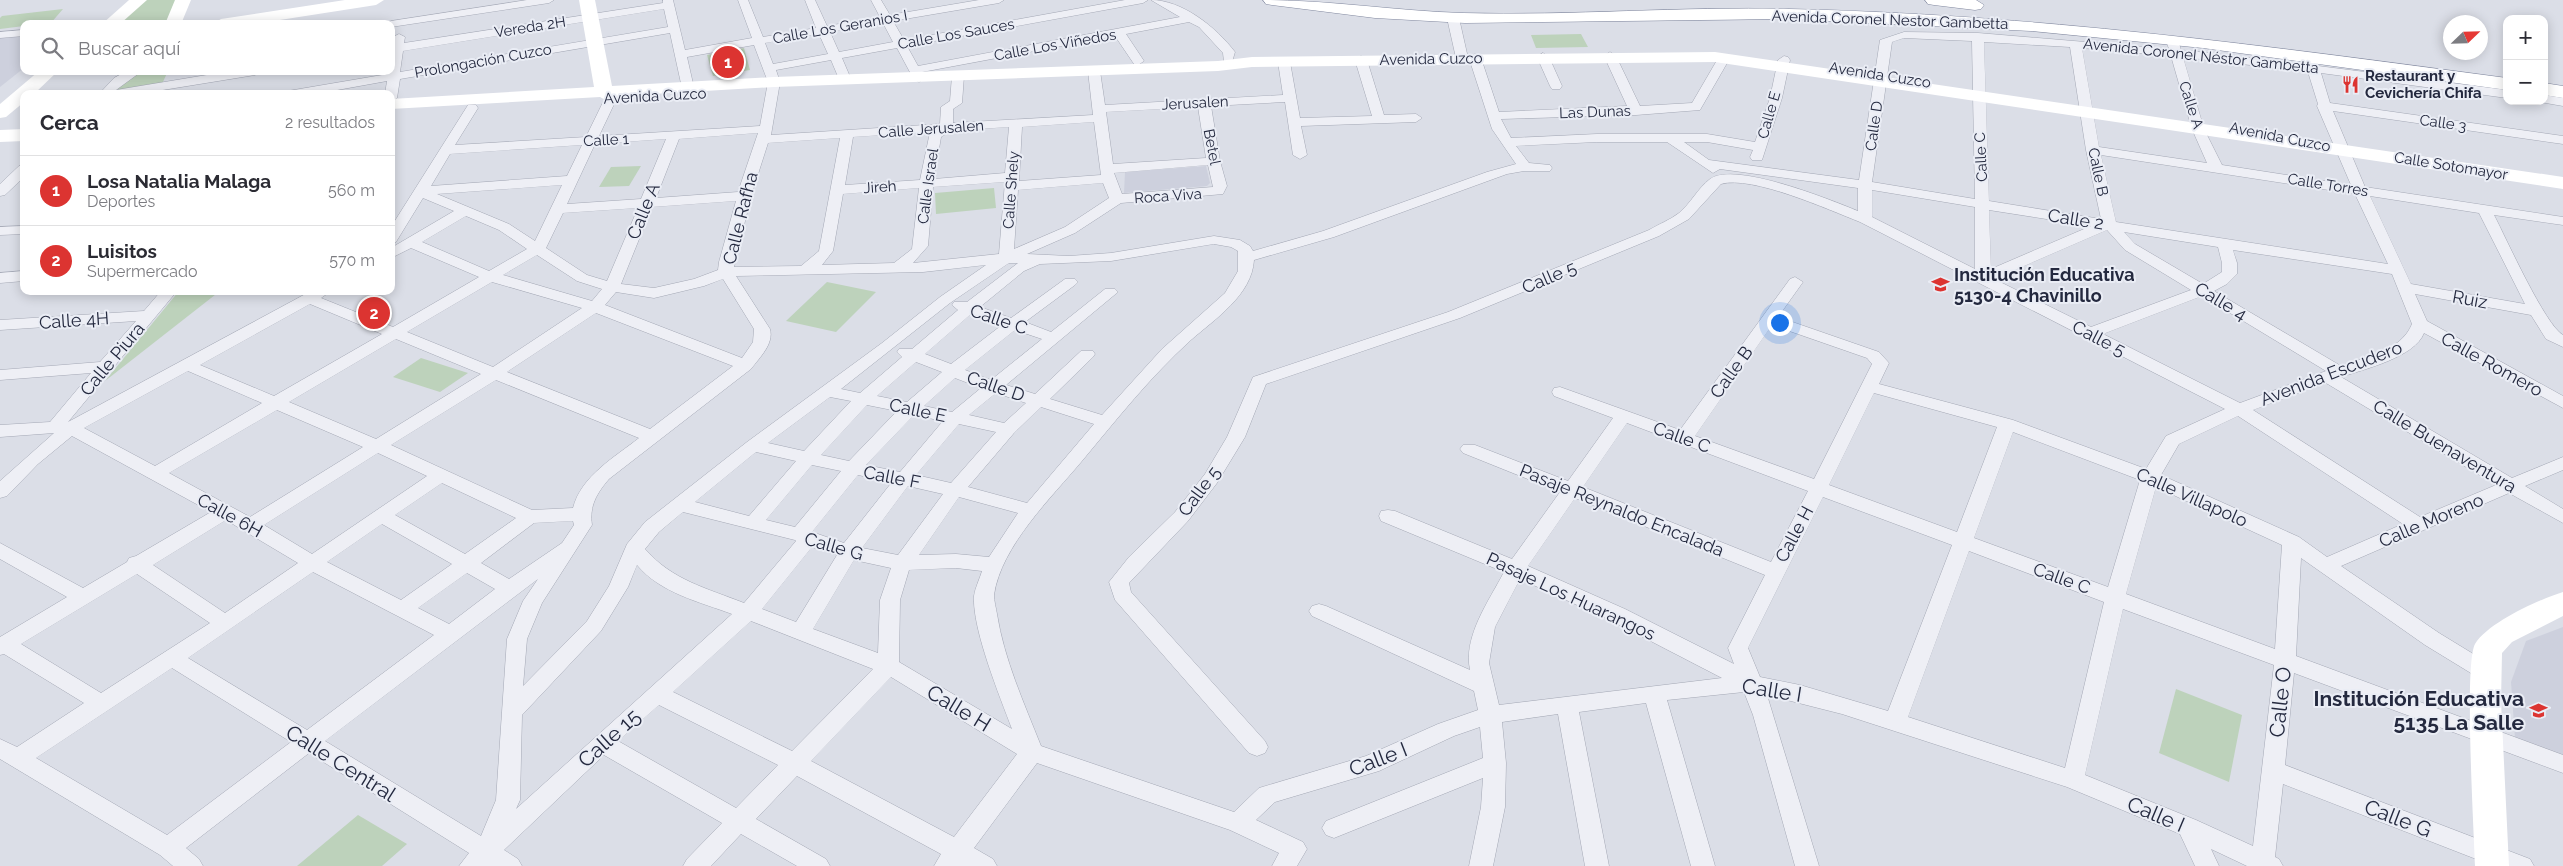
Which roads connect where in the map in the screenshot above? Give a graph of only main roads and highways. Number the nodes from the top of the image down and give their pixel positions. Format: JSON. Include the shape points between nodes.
{"nodes":[{"id":1,"x":1272,"y":0,"type":"edge"},
{"id":2,"x":1934,"y":0,"type":"edge"},
{"id":3,"x":2503,"y":76,"type":"edge"},
{"id":4,"x":2548,"y":83,"type":"edge"},
{"id":5,"x":2503,"y":84,"type":"edge"},
{"id":6,"x":2563,"y":85,"type":"edge"},
{"id":7,"x":2548,"y":90,"type":"edge"},
{"id":8,"x":2563,"y":92,"type":"edge"}],
"edges":[{"from":1,"to":5,"type":"highway","name":"Avenida Coronel Nestor Gambetta","via":[[1365,12],[1453,18],[1842,15],[2031,26]]},
{"from":2,"to":3,"type":"highway","name":"Avenida Coronel Nestor Gambetta"},
{"from":4,"to":6,"type":"highway"},
{"from":7,"to":8,"type":"highway"}]}
